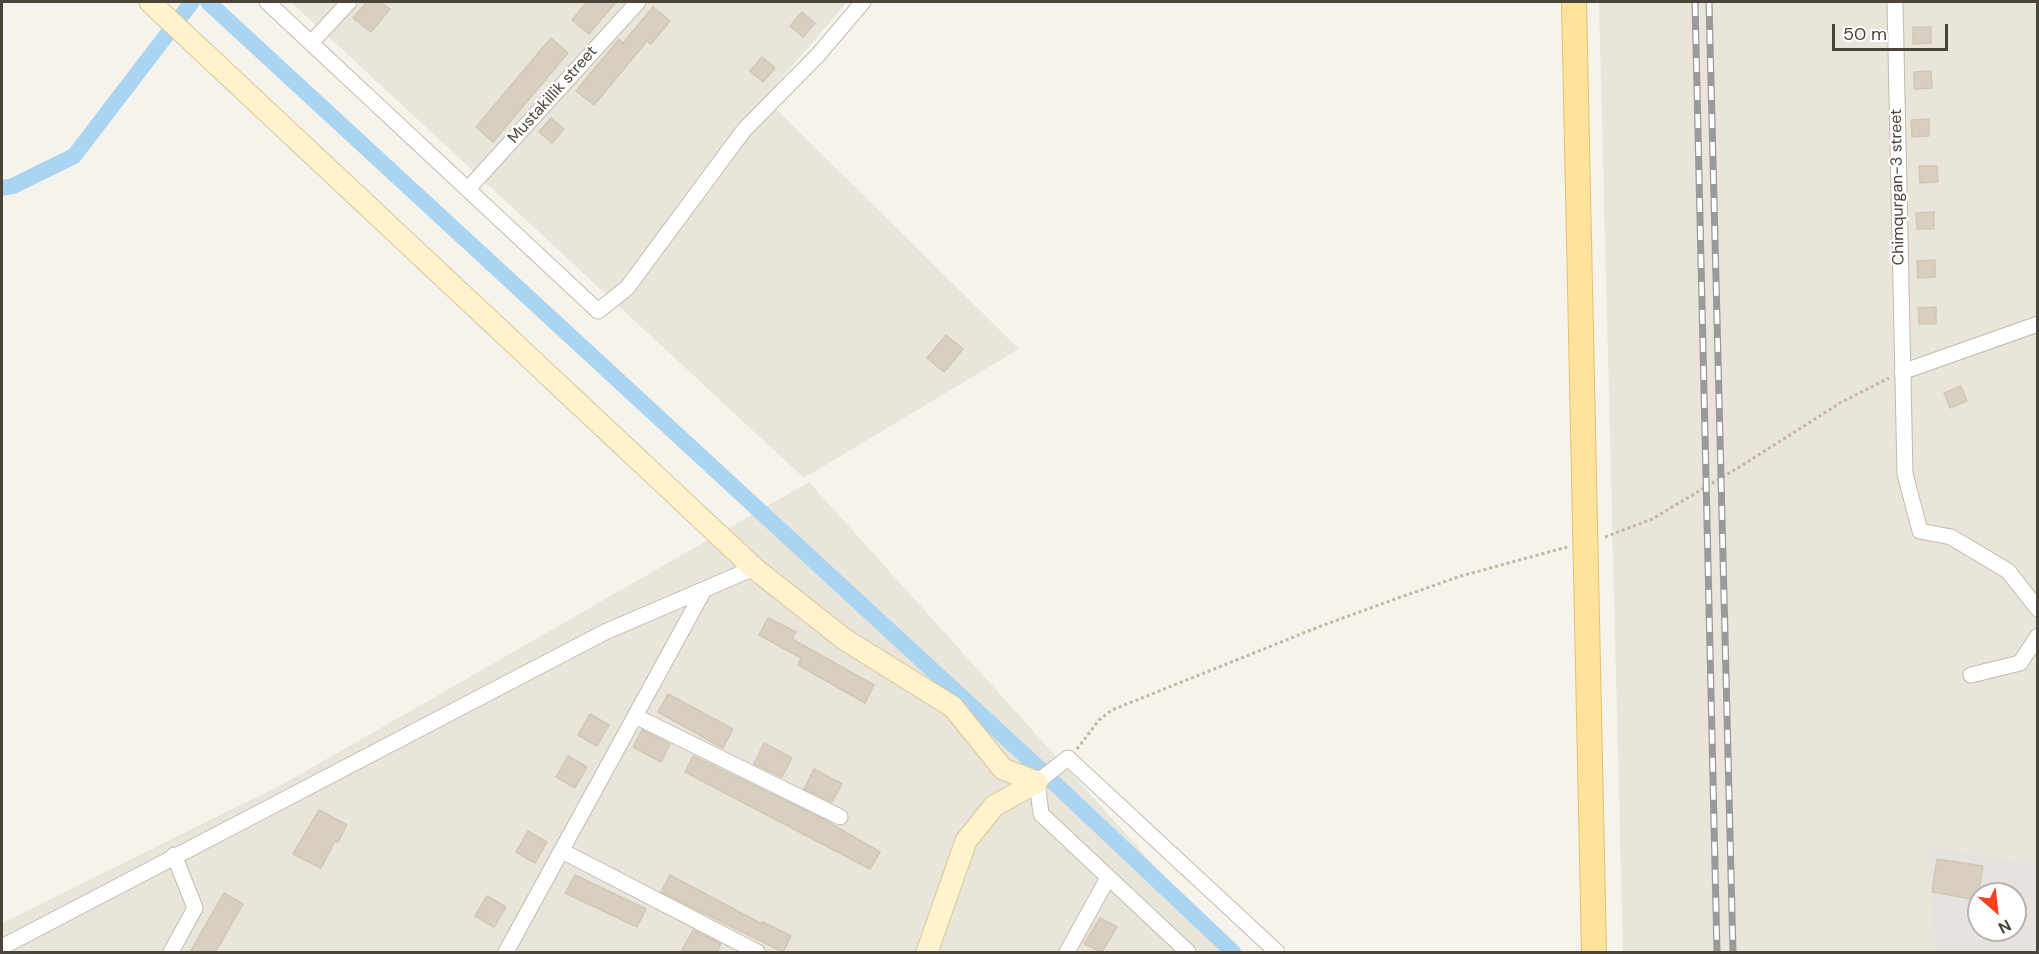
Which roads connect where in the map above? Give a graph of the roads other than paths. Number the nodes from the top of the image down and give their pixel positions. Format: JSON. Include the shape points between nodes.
{"nodes":[{"id":1,"x":150,"y":2,"type":"edge"},
{"id":2,"x":267,"y":2,"type":"edge"},
{"id":3,"x":349,"y":2,"type":"edge"},
{"id":4,"x":638,"y":2,"type":"edge"},
{"id":5,"x":863,"y":2,"type":"edge"},
{"id":6,"x":1574,"y":2,"type":"edge"},
{"id":7,"x":1895,"y":2,"type":"edge"},
{"id":8,"x":311,"y":43,"type":"junction"},
{"id":9,"x":468,"y":189,"type":"junction"},
{"id":10,"x":2037,"y":324,"type":"edge"},
{"id":11,"x":1902,"y":372,"type":"junction"},
{"id":12,"x":754,"y":568,"type":"junction"},
{"id":13,"x":704,"y":590,"type":"junction"},
{"id":14,"x":2037,"y":609,"type":"edge"},
{"id":15,"x":2037,"y":636,"type":"edge"},
{"id":16,"x":1971,"y":675,"type":"dead end"},
{"id":17,"x":635,"y":716,"type":"junction"},
{"id":18,"x":1037,"y":782,"type":"junction"},
{"id":19,"x":840,"y":817,"type":"dead end"},
{"id":20,"x":562,"y":851,"type":"junction"},
{"id":21,"x":174,"y":855,"type":"junction"},
{"id":22,"x":1108,"y":878,"type":"junction"},
{"id":23,"x":2,"y":947,"type":"edge"},
{"id":24,"x":171,"y":952,"type":"edge"},
{"id":25,"x":506,"y":952,"type":"edge"},
{"id":26,"x":757,"y":952,"type":"edge"},
{"id":27,"x":927,"y":952,"type":"edge"},
{"id":28,"x":1067,"y":952,"type":"edge"},
{"id":29,"x":1188,"y":952,"type":"edge"},
{"id":30,"x":1277,"y":952,"type":"edge"},
{"id":31,"x":1594,"y":952,"type":"edge"}],
"edges":[{"from":1,"to":12,"type":"street"},
{"from":2,"to":8,"type":"street"},
{"from":3,"to":8,"type":"street"},
{"from":4,"to":9,"type":"street","name":"Mustakillik street"},
{"from":5,"to":9,"type":"street","via":[[818,55],[744,130],[627,288],[598,311]]},
{"from":6,"to":31,"type":"main road"},
{"from":7,"to":11,"type":"street","name":"Chimqurgan-3 street"},
{"from":8,"to":9,"type":"street"},
{"from":10,"to":11,"type":"street"},
{"from":11,"to":14,"type":"street","name":"Chimqurgan-3 street","via":[[1905,474],[1920,531],[1951,537],[2008,571]]},
{"from":12,"to":13,"type":"street"},
{"from":12,"to":18,"type":"street","via":[[844,639],[953,707],[1003,769]]},
{"from":13,"to":17,"type":"street"},
{"from":13,"to":21,"type":"street","via":[[605,632]]},
{"from":15,"to":16,"type":"street","via":[[2020,663]]},
{"from":17,"to":19,"type":"street"},
{"from":17,"to":20,"type":"street"},
{"from":18,"to":22,"type":"street","via":[[1041,814]]},
{"from":18,"to":27,"type":"street","via":[[994,806],[966,841]]},
{"from":18,"to":30,"type":"street","via":[[1068,758]]},
{"from":20,"to":25,"type":"street"},
{"from":20,"to":26,"type":"street"},
{"from":21,"to":23,"type":"street"},
{"from":21,"to":24,"type":"street","via":[[195,908]]},
{"from":22,"to":28,"type":"street"},
{"from":22,"to":29,"type":"street"}]}
